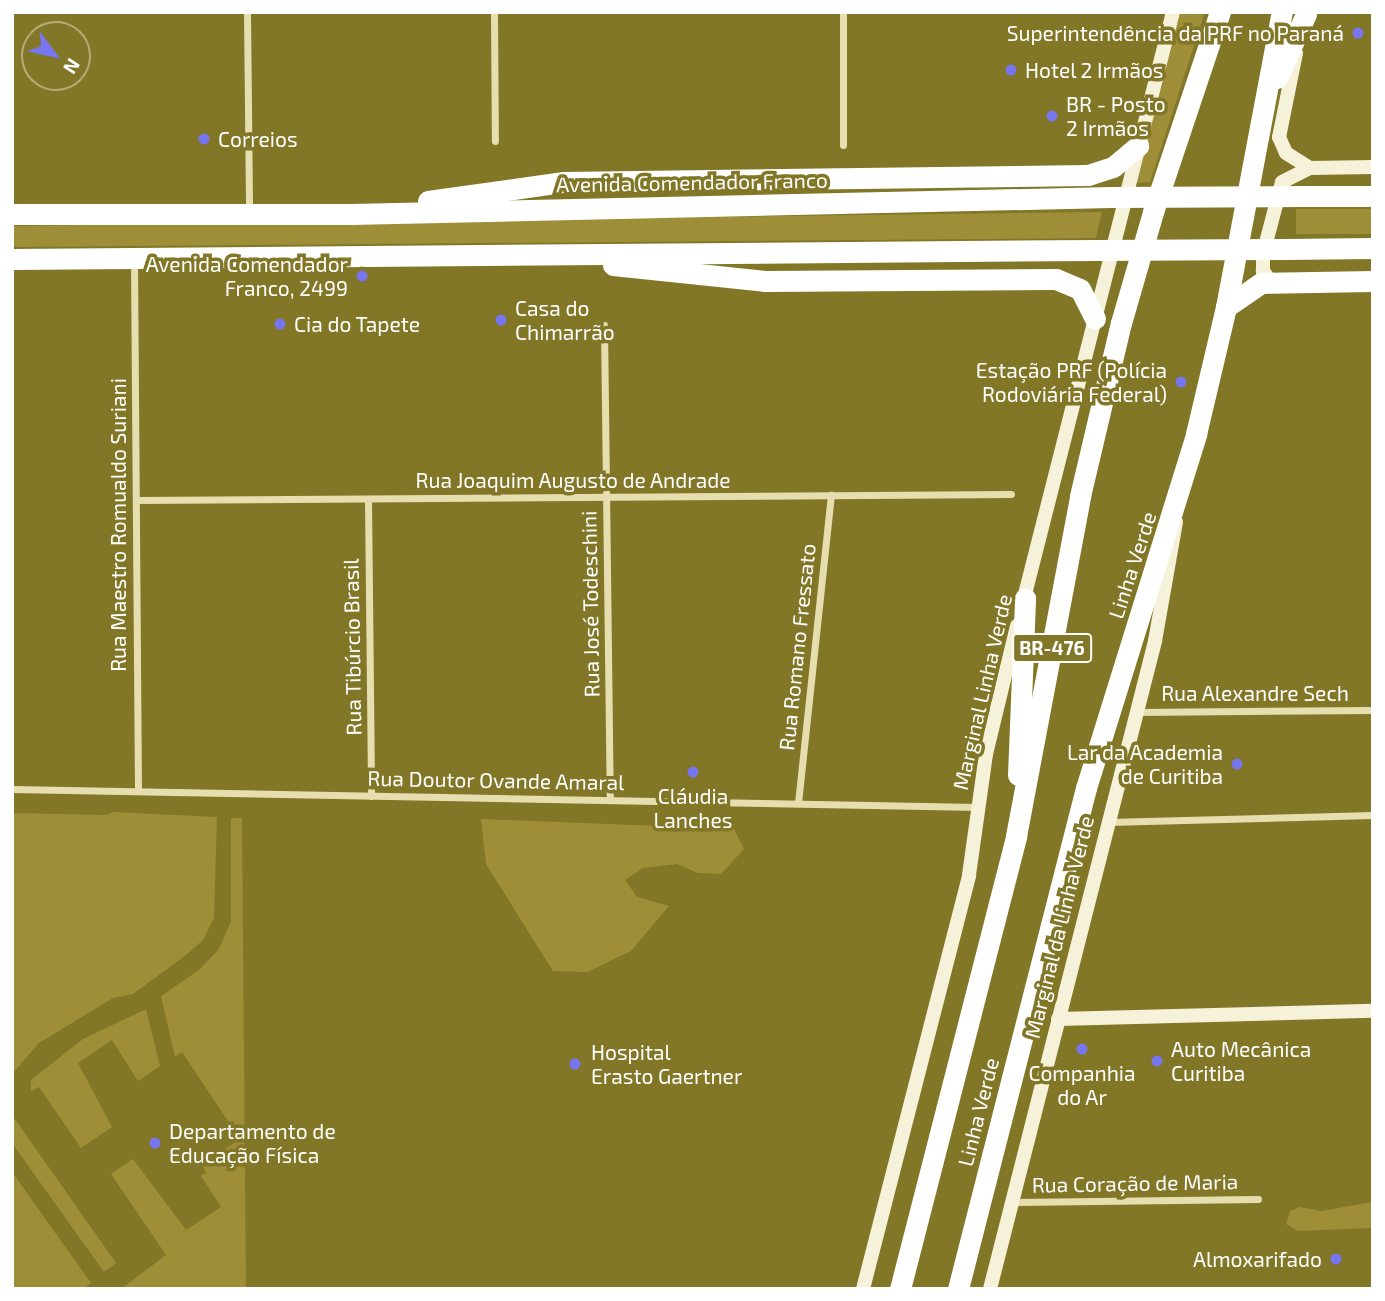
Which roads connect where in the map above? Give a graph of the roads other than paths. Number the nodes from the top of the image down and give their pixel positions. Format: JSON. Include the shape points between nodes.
{"nodes":[{"id":1,"x":247,"y":12,"type":"edge"},
{"id":2,"x":494,"y":12,"type":"edge"},
{"id":3,"x":843,"y":12,"type":"edge"},
{"id":4,"x":1173,"y":12,"type":"edge"},
{"id":5,"x":1220,"y":12,"type":"edge"},
{"id":6,"x":1282,"y":12,"type":"edge"},
{"id":7,"x":1306,"y":13,"type":"edge"},
{"id":8,"x":1262,"y":112,"type":"junction"},
{"id":9,"x":495,"y":141,"type":"dead end"},
{"id":10,"x":843,"y":145,"type":"dead end"},
{"id":11,"x":1138,"y":146,"type":"junction"},
{"id":12,"x":1373,"y":167,"type":"edge"},
{"id":13,"x":1310,"y":168,"type":"junction"},
{"id":14,"x":1373,"y":195,"type":"edge"},
{"id":15,"x":12,"y":214,"type":"edge"},
{"id":16,"x":248,"y":214,"type":"junction"},
{"id":17,"x":350,"y":214,"type":"junction"},
{"id":18,"x":1373,"y":248,"type":"edge"},
{"id":19,"x":538,"y":254,"type":"junction"},
{"id":20,"x":134,"y":258,"type":"junction"},
{"id":21,"x":12,"y":259,"type":"edge"},
{"id":22,"x":1373,"y":281,"type":"edge"},
{"id":23,"x":1271,"y":282,"type":"junction"},
{"id":24,"x":1226,"y":307,"type":"junction"},
{"id":25,"x":1095,"y":318,"type":"junction"},
{"id":26,"x":604,"y":324,"type":"dead end"},
{"id":27,"x":1180,"y":493,"type":"junction"},
{"id":28,"x":1012,"y":494,"type":"dead end"},
{"id":29,"x":831,"y":495,"type":"junction"},
{"id":30,"x":606,"y":497,"type":"junction"},
{"id":31,"x":368,"y":499,"type":"junction"},
{"id":32,"x":136,"y":500,"type":"junction"},
{"id":33,"x":1025,"y":598,"type":"junction"},
{"id":34,"x":1373,"y":710,"type":"edge"},
{"id":35,"x":1137,"y":712,"type":"junction"},
{"id":36,"x":12,"y":789,"type":"edge"},
{"id":37,"x":138,"y":791,"type":"junction"},
{"id":38,"x":371,"y":796,"type":"junction"},
{"id":39,"x":610,"y":800,"type":"junction"},
{"id":40,"x":798,"y":803,"type":"junction"},
{"id":41,"x":978,"y":807,"type":"junction"},
{"id":42,"x":1373,"y":815,"type":"edge"},
{"id":43,"x":1108,"y":821,"type":"junction"},
{"id":44,"x":1016,"y":836,"type":"junction"},
{"id":45,"x":1373,"y":1011,"type":"edge"},
{"id":46,"x":1058,"y":1019,"type":"junction"},
{"id":47,"x":1258,"y":1199,"type":"dead end"},
{"id":48,"x":1011,"y":1202,"type":"junction"},
{"id":49,"x":863,"y":1289,"type":"edge"},
{"id":50,"x":900,"y":1289,"type":"edge"},
{"id":51,"x":958,"y":1289,"type":"edge"},
{"id":52,"x":990,"y":1289,"type":"edge"}],
"edges":[{"from":1,"to":16,"type":"street"},
{"from":2,"to":9,"type":"street"},
{"from":3,"to":10,"type":"street"},
{"from":4,"to":11,"type":"main road","name":"Marginal Linha Verde"},
{"from":5,"to":44,"type":"highway","name":"Linha Verde","number":"BR-476","via":[[1121,324],[1074,525]]},
{"from":6,"to":8,"type":"highway","name":"Linha Verde","number":"BR-476"},
{"from":7,"to":8,"type":"highway"},
{"from":7,"to":13,"type":"main road","via":[[1279,136],[1286,153]]},
{"from":8,"to":24,"type":"highway","name":"Linha Verde","number":"BR-476"},
{"from":11,"to":17,"type":"highway","via":[[1113,167],[1088,175],[564,182]]},
{"from":11,"to":25,"type":"main road","name":"Marginal Linha Verde"},
{"from":12,"to":13,"type":"main road"},
{"from":13,"to":23,"type":"main road","via":[[1286,177],[1273,201],[1262,264]]},
{"from":14,"to":17,"type":"highway","name":"Avenida Comendador Franco","bridge":true},
{"from":15,"to":16,"type":"highway","name":"Avenida Comendador Franco"},
{"from":16,"to":17,"type":"highway","name":"Avenida Comendador Franco"},
{"from":18,"to":19,"type":"highway","bridge":true},
{"from":19,"to":20,"type":"highway"},
{"from":19,"to":25,"type":"highway","via":[[754,281],[1056,279],[1080,289]]},
{"from":20,"to":21,"type":"highway"},
{"from":20,"to":32,"type":"street","name":"Rua Maestro Romualdo Suriani"},
{"from":22,"to":23,"type":"highway"},
{"from":23,"to":24,"type":"highway","via":[[1250,288]]},
{"from":24,"to":27,"type":"highway","name":"Linha Verde","number":"BR-476"},
{"from":25,"to":33,"type":"main road","name":"Marginal Linha Verde"},
{"from":26,"to":30,"type":"street","name":"Rua José Todeschini"},
{"from":27,"to":35,"type":"main road","name":"Marginal da Linha Verde","via":[[1164,607]]},
{"from":27,"to":51,"type":"highway","name":"Linha Verde","number":"BR-476","via":[[1086,788]]},
{"from":28,"to":29,"type":"street","name":"Rua Joaquim Augusto de Andrade"},
{"from":29,"to":30,"type":"street","name":"Rua Joaquim Augusto de Andrade"},
{"from":29,"to":40,"type":"street","name":"Rua Romano Fressato"},
{"from":30,"to":31,"type":"street","name":"Rua Joaquim Augusto de Andrade"},
{"from":30,"to":39,"type":"street","name":"Rua José Todeschini"},
{"from":31,"to":32,"type":"street","name":"Rua Joaquim Augusto de Andrade"},
{"from":31,"to":38,"type":"street","name":"Rua Tibúrcio Brasil"},
{"from":32,"to":37,"type":"street","name":"Rua Maestro Romualdo Suriani"},
{"from":33,"to":41,"type":"main road","name":"Marginal Linha Verde","via":[[990,733]]},
{"from":33,"to":44,"type":"highway"},
{"from":34,"to":35,"type":"street","name":"Rua Alexandre Sech"},
{"from":35,"to":43,"type":"main road","name":"Marginal da Linha Verde"},
{"from":36,"to":37,"type":"street","name":"Rua Doutor Ovande Amaral"},
{"from":37,"to":38,"type":"street","name":"Rua Doutor Ovande Amaral"},
{"from":38,"to":39,"type":"street","name":"Rua Doutor Ovande Amaral"},
{"from":39,"to":40,"type":"street","name":"Rua Doutor Ovande Amaral"},
{"from":40,"to":41,"type":"street","name":"Rua Doutor Ovande Amaral"},
{"from":41,"to":49,"type":"main road","name":"Marginal Linha Verde","via":[[970,876]]},
{"from":42,"to":43,"type":"street"},
{"from":43,"to":46,"type":"main road","name":"Marginal da Linha Verde"},
{"from":44,"to":50,"type":"highway","name":"Linha Verde","number":"BR-476"},
{"from":45,"to":46,"type":"main road"},
{"from":46,"to":48,"type":"main road","name":"Marginal da Linha Verde"},
{"from":47,"to":48,"type":"street","name":"Rua Coração de Maria"},
{"from":48,"to":52,"type":"main road","name":"Marginal da Linha Verde"}]}
